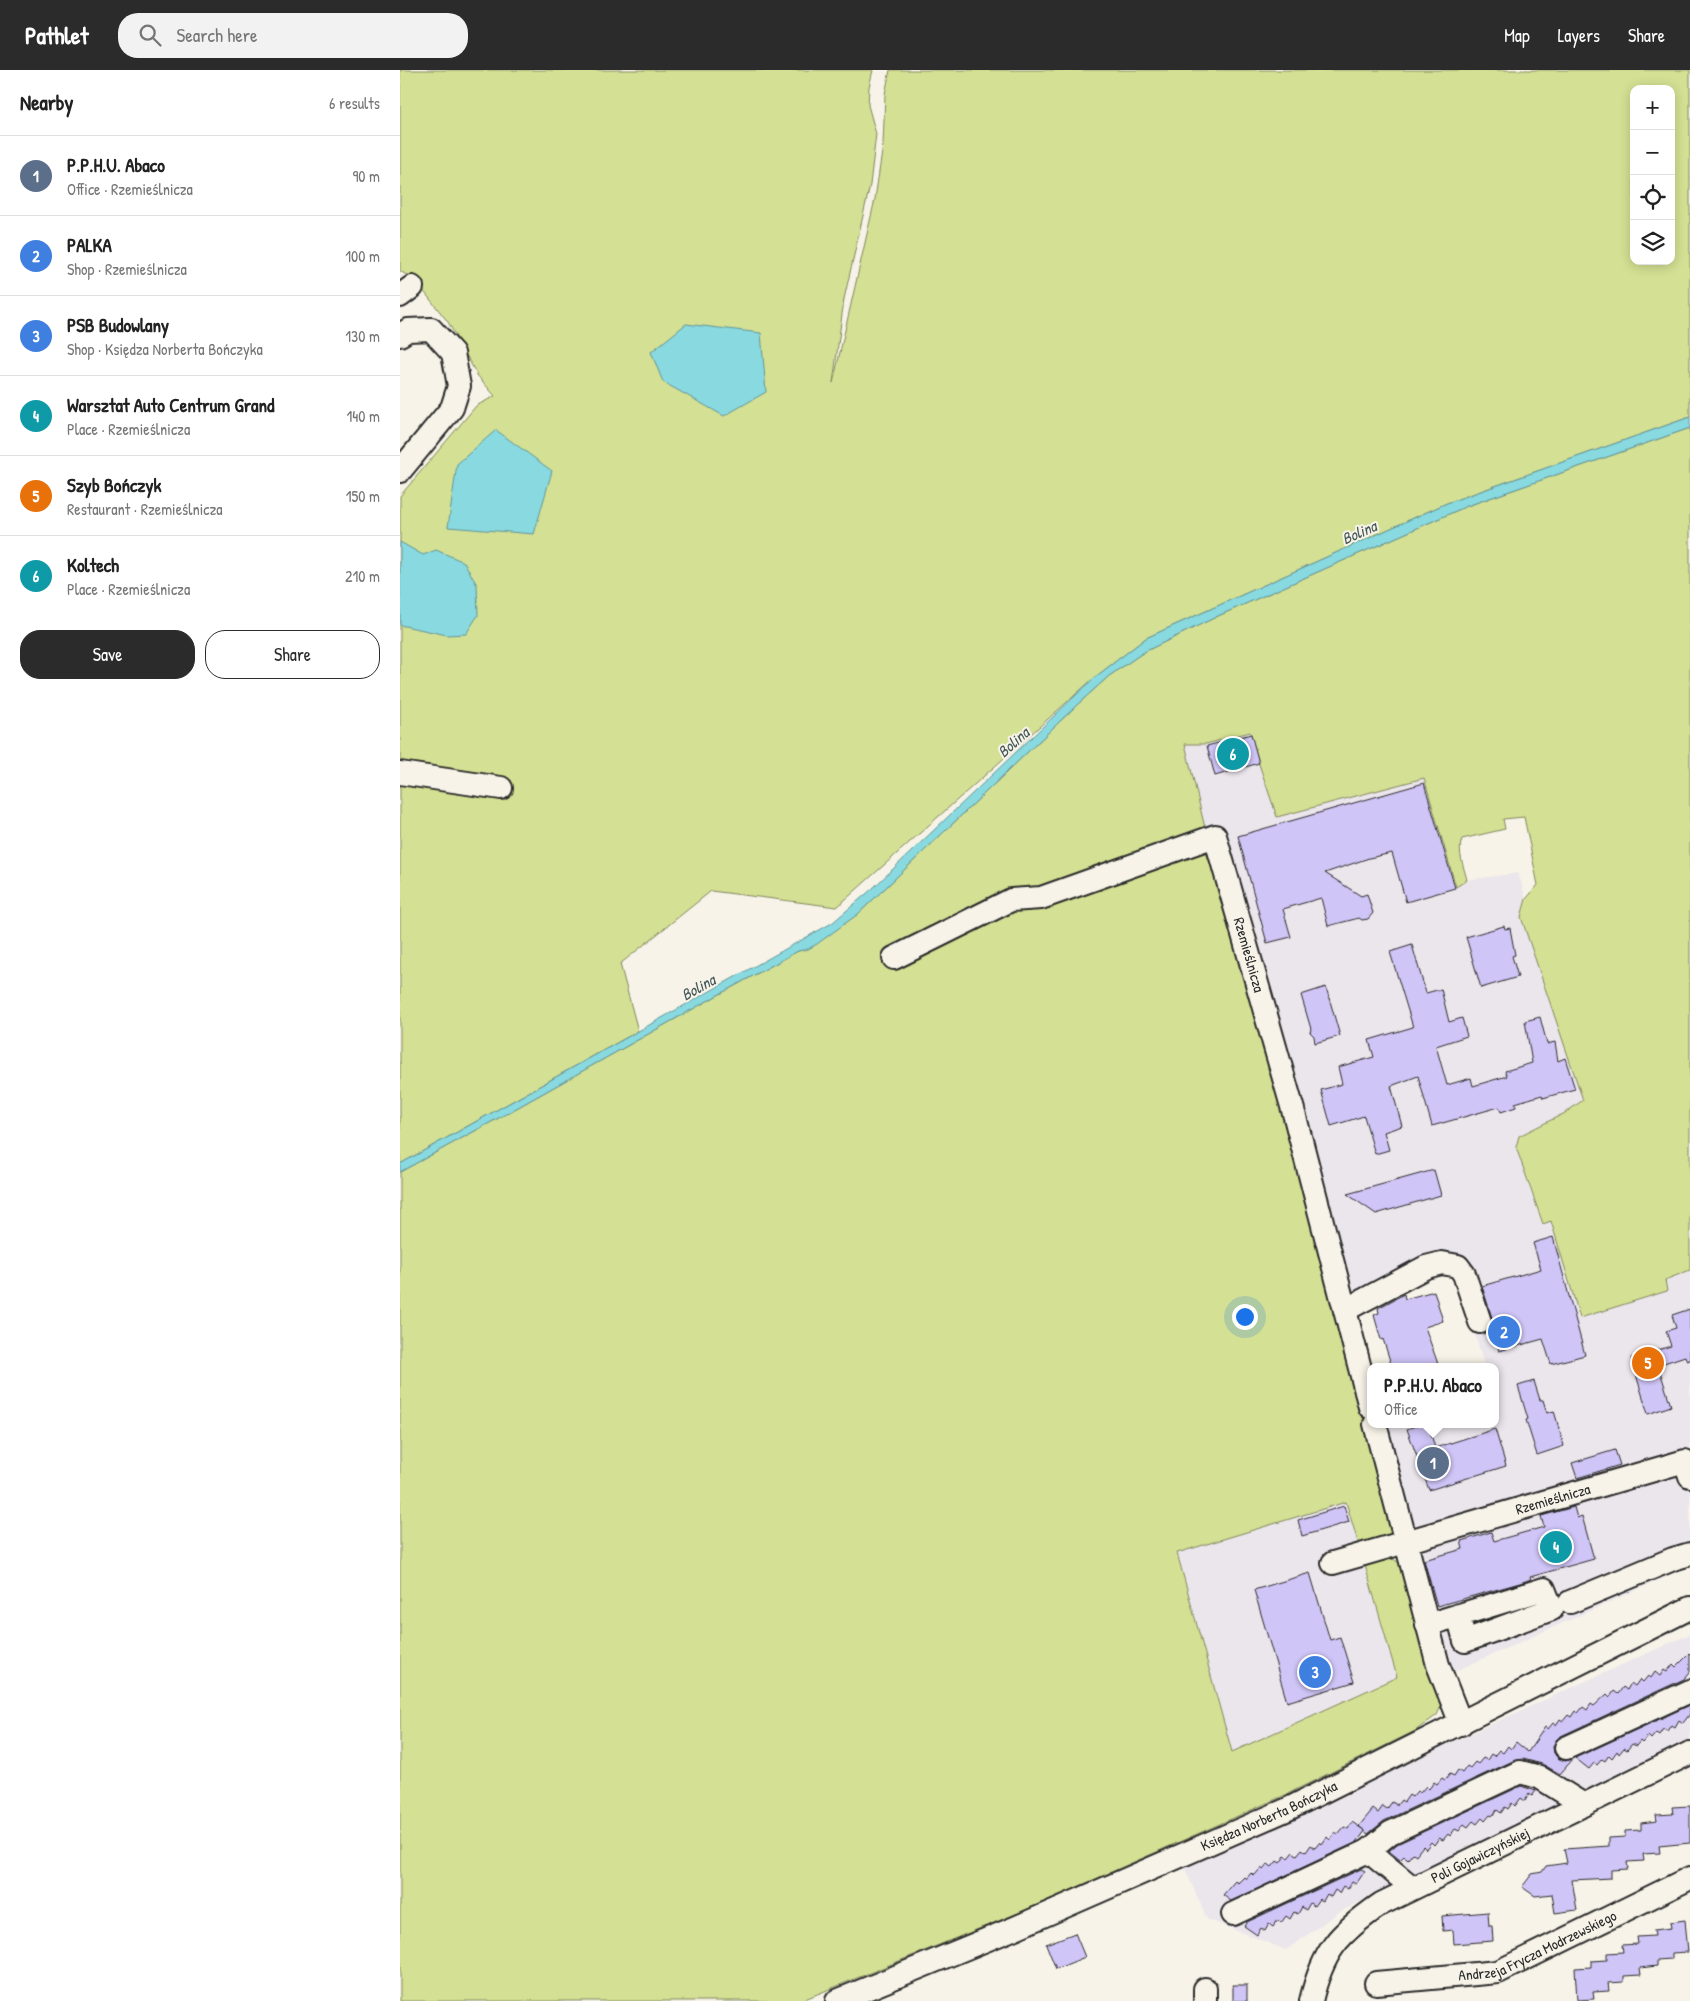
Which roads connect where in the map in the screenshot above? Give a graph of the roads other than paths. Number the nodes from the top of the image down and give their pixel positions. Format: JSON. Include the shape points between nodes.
{"nodes":[{"id":1,"x":400,"y":335,"type":"edge"},
{"id":2,"x":400,"y":471,"type":"edge"},
{"id":3,"x":400,"y":772,"type":"edge"},
{"id":4,"x":501,"y":788,"type":"dead end"},
{"id":5,"x":894,"y":958,"type":"dead end"},
{"id":6,"x":1345,"y":1310,"type":"junction"},
{"id":7,"x":1480,"y":1322,"type":"dead end"},
{"id":8,"x":1367,"y":1395,"type":"edge"},
{"id":9,"x":1376,"y":1428,"type":"edge"},
{"id":10,"x":1690,"y":1476,"type":"edge"},
{"id":11,"x":1406,"y":1543,"type":"junction"},
{"id":12,"x":1690,"y":1554,"type":"edge"},
{"id":13,"x":1333,"y":1563,"type":"dead end"},
{"id":14,"x":1570,"y":1602,"type":"dead end"},
{"id":15,"x":1690,"y":1608,"type":"edge"},
{"id":16,"x":1458,"y":1615,"type":"dead end"},
{"id":17,"x":1427,"y":1624,"type":"junction"},
{"id":18,"x":1690,"y":1691,"type":"edge"},
{"id":19,"x":1460,"y":1724,"type":"junction"},
{"id":20,"x":1566,"y":1748,"type":"dead end"},
{"id":21,"x":1690,"y":1753,"type":"edge"},
{"id":22,"x":1584,"y":1804,"type":"junction"},
{"id":23,"x":1368,"y":1851,"type":"junction"},
{"id":24,"x":1690,"y":1878,"type":"edge"},
{"id":25,"x":1413,"y":1888,"type":"junction"},
{"id":26,"x":1233,"y":1914,"type":"dead end"},
{"id":27,"x":1376,"y":1983,"type":"dead end"},
{"id":28,"x":837,"y":2001,"type":"edge"},
{"id":29,"x":1311,"y":2001,"type":"edge"}],
"edges":[{"from":1,"to":2,"type":"street","via":[[408,330],[431,329],[453,353],[459,386],[452,408]]},
{"from":3,"to":4,"type":"street"},
{"from":5,"to":6,"type":"street","name":"Rzemieślnicza","via":[[1011,900],[1041,898],[1215,836],[1295,1117]]},
{"from":6,"to":7,"type":"street","via":[[1426,1267],[1442,1263],[1458,1266],[1464,1274]]},
{"from":6,"to":8,"type":"street","name":"Rzemieślnicza"},
{"from":9,"to":11,"type":"street"},
{"from":10,"to":11,"type":"street","name":"Rzemieślnicza","via":[[1685,1461]]},
{"from":11,"to":13,"type":"street"},
{"from":11,"to":17,"type":"street"},
{"from":12,"to":14,"type":"street"},
{"from":15,"to":19,"type":"street","name":"Księdza Norberta Bończyka"},
{"from":16,"to":17,"type":"street"},
{"from":17,"to":19,"type":"street"},
{"from":18,"to":20,"type":"street"},
{"from":19,"to":28,"type":"street","name":"Księdza Norberta Bończyka","via":[[1288,1809],[1015,1928]]},
{"from":21,"to":22,"type":"street","name":"Poli Gojawiczyńskiej"},
{"from":22,"to":23,"type":"street","via":[[1539,1777],[1520,1772],[1390,1833]]},
{"from":22,"to":25,"type":"street","name":"Poli Gojawiczyńskiej"},
{"from":23,"to":25,"type":"street"},
{"from":23,"to":26,"type":"street"},
{"from":24,"to":27,"type":"street","name":"Andrzeja Frycza Modrzewskiego","via":[[1498,1972]]},
{"from":25,"to":29,"type":"street","name":"Poli Gojawiczyńskiej","via":[[1381,1904],[1353,1923],[1340,1937],[1320,1970]]}]}
